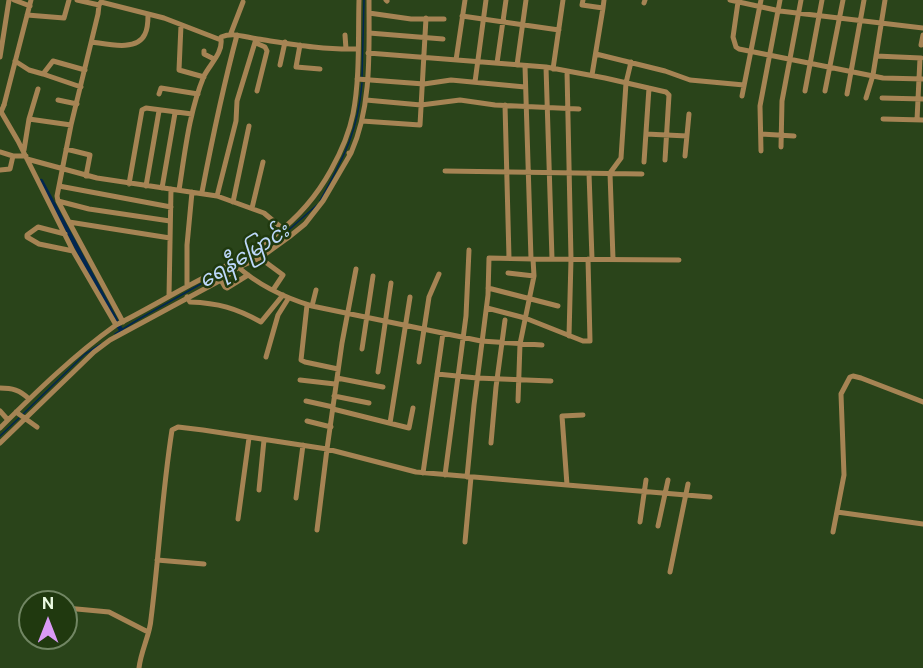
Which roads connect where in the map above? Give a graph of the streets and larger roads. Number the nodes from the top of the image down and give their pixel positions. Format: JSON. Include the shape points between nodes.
{"nodes":[{"id":1,"x":69,"y":0,"type":"edge"},
{"id":2,"x":77,"y":0,"type":"edge"},
{"id":3,"x":359,"y":0,"type":"edge"},
{"id":4,"x":369,"y":0,"type":"edge"},
{"id":5,"x":465,"y":0,"type":"edge"},
{"id":6,"x":486,"y":0,"type":"edge"},
{"id":7,"x":506,"y":0,"type":"edge"},
{"id":8,"x":526,"y":0,"type":"edge"},
{"id":9,"x":563,"y":0,"type":"edge"},
{"id":10,"x":583,"y":0,"type":"edge"},
{"id":11,"x":604,"y":0,"type":"edge"},
{"id":12,"x":730,"y":0,"type":"edge"},
{"id":13,"x":780,"y":0,"type":"edge"},
{"id":14,"x":801,"y":0,"type":"edge"},
{"id":15,"x":822,"y":0,"type":"edge"},
{"id":16,"x":843,"y":0,"type":"edge"},
{"id":17,"x":864,"y":0,"type":"edge"},
{"id":18,"x":885,"y":0,"type":"edge"},
{"id":19,"x":0,"y":2,"type":"edge"},
{"id":20,"x":10,"y":2,"type":"edge"},
{"id":21,"x":243,"y":2,"type":"dead end"},
{"id":22,"x":738,"y":2,"type":"junction"},
{"id":23,"x":30,"y":3,"type":"edge"},
{"id":24,"x":761,"y":3,"type":"edge"},
{"id":25,"x":100,"y":4,"type":"junction"},
{"id":26,"x":603,"y":8,"type":"junction"},
{"id":27,"x":778,"y":11,"type":"junction"},
{"id":28,"x":369,"y":14,"type":"junction"},
{"id":29,"x":799,"y":14,"type":"junction"},
{"id":30,"x":3,"y":15,"type":"edge"},
{"id":31,"x":27,"y":15,"type":"junction"},
{"id":32,"x":462,"y":16,"type":"junction"},
{"id":33,"x":820,"y":16,"type":"junction"},
{"id":34,"x":148,"y":17,"type":"junction"},
{"id":35,"x":426,"y":18,"type":"junction"},
{"id":36,"x":484,"y":18,"type":"junction"},
{"id":37,"x":444,"y":19,"type":"dead end"},
{"id":38,"x":840,"y":19,"type":"junction"},
{"id":39,"x":503,"y":21,"type":"junction"},
{"id":40,"x":861,"y":21,"type":"junction"},
{"id":41,"x":881,"y":24,"type":"junction"},
{"id":42,"x":523,"y":25,"type":"junction"},
{"id":43,"x":181,"y":27,"type":"junction"},
{"id":44,"x":923,"y":28,"type":"edge"},
{"id":45,"x":559,"y":30,"type":"junction"},
{"id":46,"x":369,"y":33,"type":"junction"},
{"id":47,"x":345,"y":35,"type":"dead end"},
{"id":48,"x":923,"y":35,"type":"edge"},
{"id":49,"x":235,"y":36,"type":"junction"},
{"id":50,"x":426,"y":38,"type":"junction"},
{"id":51,"x":443,"y":39,"type":"dead end"},
{"id":52,"x":222,"y":41,"type":"junction"},
{"id":53,"x":256,"y":41,"type":"junction"},
{"id":54,"x":92,"y":42,"type":"junction"},
{"id":55,"x":285,"y":44,"type":"junction"},
{"id":56,"x":921,"y":45,"type":"dead end"},
{"id":57,"x":300,"y":46,"type":"junction"},
{"id":58,"x":346,"y":50,"type":"junction"},
{"id":59,"x":204,"y":51,"type":"dead end"},
{"id":60,"x":751,"y":51,"type":"junction"},
{"id":61,"x":596,"y":54,"type":"junction"},
{"id":62,"x":358,"y":55,"type":"junction"},
{"id":63,"x":770,"y":55,"type":"junction"},
{"id":64,"x":876,"y":56,"type":"junction"},
{"id":65,"x":0,"y":57,"type":"edge"},
{"id":66,"x":368,"y":58,"type":"junction"},
{"id":67,"x":425,"y":58,"type":"junction"},
{"id":68,"x":921,"y":58,"type":"edge"},
{"id":69,"x":214,"y":59,"type":"junction"},
{"id":70,"x":790,"y":59,"type":"junction"},
{"id":71,"x":456,"y":60,"type":"junction"},
{"id":72,"x":15,"y":61,"type":"junction"},
{"id":73,"x":478,"y":62,"type":"junction"},
{"id":74,"x":631,"y":62,"type":"junction"},
{"id":75,"x":497,"y":63,"type":"junction"},
{"id":76,"x":811,"y":63,"type":"junction"},
{"id":77,"x":280,"y":65,"type":"dead end"},
{"id":78,"x":517,"y":65,"type":"junction"},
{"id":79,"x":525,"y":66,"type":"junction"},
{"id":80,"x":546,"y":67,"type":"junction"},
{"id":81,"x":830,"y":67,"type":"junction"},
{"id":82,"x":320,"y":69,"type":"dead end"},
{"id":83,"x":553,"y":69,"type":"junction"},
{"id":84,"x":85,"y":70,"type":"junction"},
{"id":85,"x":567,"y":71,"type":"junction"},
{"id":86,"x":852,"y":71,"type":"junction"},
{"id":87,"x":43,"y":74,"type":"junction"},
{"id":88,"x":592,"y":75,"type":"junction"},
{"id":89,"x":873,"y":75,"type":"junction"},
{"id":90,"x":204,"y":76,"type":"junction"},
{"id":91,"x":358,"y":78,"type":"junction"},
{"id":92,"x":367,"y":78,"type":"junction"},
{"id":93,"x":921,"y":79,"type":"edge"},
{"id":94,"x":475,"y":82,"type":"junction"},
{"id":95,"x":626,"y":83,"type":"junction"},
{"id":96,"x":424,"y":84,"type":"junction"},
{"id":97,"x":744,"y":85,"type":"junction"},
{"id":98,"x":81,"y":87,"type":"junction"},
{"id":99,"x":525,"y":87,"type":"junction"},
{"id":100,"x":649,"y":88,"type":"junction"},
{"id":101,"x":38,"y":89,"type":"dead end"},
{"id":102,"x":257,"y":91,"type":"dead end"},
{"id":103,"x":805,"y":91,"type":"dead end"},
{"id":104,"x":825,"y":91,"type":"dead end"},
{"id":105,"x":159,"y":94,"type":"dead end"},
{"id":106,"x":198,"y":94,"type":"junction"},
{"id":107,"x":847,"y":94,"type":"dead end"},
{"id":108,"x":742,"y":96,"type":"dead end"},
{"id":109,"x":866,"y":98,"type":"dead end"},
{"id":110,"x":882,"y":98,"type":"dead end"},
{"id":111,"x":920,"y":99,"type":"edge"},
{"id":112,"x":58,"y":100,"type":"dead end"},
{"id":113,"x":366,"y":100,"type":"junction"},
{"id":114,"x":77,"y":104,"type":"junction"},
{"id":115,"x":421,"y":105,"type":"junction"},
{"id":116,"x":506,"y":105,"type":"junction"},
{"id":117,"x":525,"y":106,"type":"junction"},
{"id":118,"x":546,"y":107,"type":"junction"},
{"id":119,"x":566,"y":108,"type":"junction"},
{"id":120,"x":579,"y":109,"type":"dead end"},
{"id":121,"x":1,"y":110,"type":"edge"},
{"id":122,"x":159,"y":111,"type":"junction"},
{"id":123,"x":175,"y":113,"type":"junction"},
{"id":124,"x":192,"y":114,"type":"junction"},
{"id":125,"x":689,"y":114,"type":"dead end"},
{"id":126,"x":29,"y":119,"type":"junction"},
{"id":127,"x":883,"y":119,"type":"dead end"},
{"id":128,"x":920,"y":120,"type":"edge"},
{"id":129,"x":362,"y":121,"type":"junction"},
{"id":130,"x":71,"y":125,"type":"junction"},
{"id":131,"x":249,"y":126,"type":"dead end"},
{"id":132,"x":646,"y":134,"type":"junction"},
{"id":133,"x":667,"y":135,"type":"junction"},
{"id":134,"x":761,"y":135,"type":"junction"},
{"id":135,"x":687,"y":136,"type":"junction"},
{"id":136,"x":781,"y":136,"type":"junction"},
{"id":137,"x":794,"y":136,"type":"dead end"},
{"id":138,"x":781,"y":147,"type":"dead end"},
{"id":139,"x":66,"y":149,"type":"junction"},
{"id":140,"x":343,"y":149,"type":"junction"},
{"id":141,"x":761,"y":151,"type":"dead end"},
{"id":142,"x":0,"y":152,"type":"edge"},
{"id":143,"x":26,"y":153,"type":"junction"},
{"id":144,"x":350,"y":153,"type":"junction"},
{"id":145,"x":13,"y":156,"type":"junction"},
{"id":146,"x":685,"y":156,"type":"dead end"},
{"id":147,"x":665,"y":160,"type":"dead end"},
{"id":148,"x":263,"y":162,"type":"dead end"},
{"id":149,"x":644,"y":162,"type":"dead end"},
{"id":150,"x":0,"y":170,"type":"edge"},
{"id":151,"x":61,"y":170,"type":"junction"},
{"id":152,"x":446,"y":171,"type":"dead end"},
{"id":153,"x":548,"y":171,"type":"junction"},
{"id":154,"x":507,"y":172,"type":"junction"},
{"id":155,"x":527,"y":172,"type":"junction"},
{"id":156,"x":568,"y":172,"type":"junction"},
{"id":157,"x":589,"y":173,"type":"junction"},
{"id":158,"x":610,"y":173,"type":"junction"},
{"id":159,"x":642,"y":174,"type":"dead end"},
{"id":160,"x":86,"y":176,"type":"junction"},
{"id":161,"x":129,"y":184,"type":"junction"},
{"id":162,"x":59,"y":186,"type":"junction"},
{"id":163,"x":146,"y":186,"type":"junction"},
{"id":164,"x":162,"y":188,"type":"junction"},
{"id":165,"x":171,"y":189,"type":"junction"},
{"id":166,"x":178,"y":190,"type":"junction"},
{"id":167,"x":192,"y":192,"type":"junction"},
{"id":168,"x":202,"y":192,"type":"junction"},
{"id":169,"x":217,"y":196,"type":"junction"},
{"id":170,"x":315,"y":197,"type":"junction"},
{"id":171,"x":58,"y":201,"type":"junction"},
{"id":172,"x":322,"y":201,"type":"dead end"},
{"id":173,"x":233,"y":202,"type":"junction"},
{"id":174,"x":171,"y":207,"type":"junction"},
{"id":175,"x":252,"y":208,"type":"junction"},
{"id":176,"x":170,"y":221,"type":"junction"},
{"id":177,"x":69,"y":222,"type":"junction"},
{"id":178,"x":284,"y":229,"type":"junction"},
{"id":179,"x":65,"y":234,"type":"junction"},
{"id":180,"x":170,"y":238,"type":"junction"},
{"id":181,"x":470,"y":250,"type":"dead end"},
{"id":182,"x":73,"y":251,"type":"junction"},
{"id":183,"x":260,"y":258,"type":"junction"},
{"id":184,"x":509,"y":258,"type":"junction"},
{"id":185,"x":532,"y":259,"type":"junction"},
{"id":186,"x":552,"y":259,"type":"junction"},
{"id":187,"x":571,"y":259,"type":"junction"},
{"id":188,"x":590,"y":259,"type":"junction"},
{"id":189,"x":613,"y":259,"type":"junction"},
{"id":190,"x":679,"y":261,"type":"dead end"},
{"id":191,"x":236,"y":265,"type":"junction"},
{"id":192,"x":356,"y":269,"type":"dead end"},
{"id":193,"x":508,"y":273,"type":"dead end"},
{"id":194,"x":439,"y":274,"type":"dead end"},
{"id":195,"x":248,"y":275,"type":"junction"},
{"id":196,"x":373,"y":276,"type":"dead end"},
{"id":197,"x":534,"y":276,"type":"junction"},
{"id":198,"x":221,"y":280,"type":"junction"},
{"id":199,"x":391,"y":283,"type":"dead end"},
{"id":200,"x":186,"y":286,"type":"junction"},
{"id":201,"x":488,"y":288,"type":"junction"},
{"id":202,"x":273,"y":290,"type":"junction"},
{"id":203,"x":316,"y":290,"type":"dead end"},
{"id":204,"x":169,"y":296,"type":"junction"},
{"id":205,"x":187,"y":297,"type":"junction"},
{"id":206,"x":410,"y":297,"type":"dead end"},
{"id":207,"x":530,"y":298,"type":"junction"},
{"id":208,"x":289,"y":299,"type":"junction"},
{"id":209,"x":309,"y":305,"type":"junction"},
{"id":210,"x":558,"y":306,"type":"dead end"},
{"id":211,"x":487,"y":308,"type":"junction"},
{"id":212,"x":347,"y":314,"type":"junction"},
{"id":213,"x":366,"y":318,"type":"junction"},
{"id":214,"x":525,"y":319,"type":"junction"},
{"id":215,"x":505,"y":320,"type":"dead end"},
{"id":216,"x":123,"y":322,"type":"junction"},
{"id":217,"x":385,"y":322,"type":"junction"},
{"id":218,"x":116,"y":326,"type":"junction"},
{"id":219,"x":405,"y":326,"type":"junction"},
{"id":220,"x":424,"y":329,"type":"junction"},
{"id":221,"x":443,"y":333,"type":"junction"},
{"id":222,"x":569,"y":336,"type":"junction"},
{"id":223,"x":462,"y":337,"type":"junction"},
{"id":224,"x":481,"y":341,"type":"junction"},
{"id":225,"x":502,"y":342,"type":"junction"},
{"id":226,"x":520,"y":344,"type":"junction"},
{"id":227,"x":542,"y":345,"type":"dead end"},
{"id":228,"x":362,"y":349,"type":"dead end"},
{"id":229,"x":266,"y":357,"type":"dead end"},
{"id":230,"x":419,"y":362,"type":"dead end"},
{"id":231,"x":338,"y":369,"type":"junction"},
{"id":232,"x":378,"y":372,"type":"dead end"},
{"id":233,"x":437,"y":374,"type":"junction"},
{"id":234,"x":457,"y":376,"type":"junction"},
{"id":235,"x":477,"y":378,"type":"junction"},
{"id":236,"x":497,"y":379,"type":"junction"},
{"id":237,"x":300,"y":380,"type":"dead end"},
{"id":238,"x":518,"y":380,"type":"junction"},
{"id":239,"x":336,"y":381,"type":"junction"},
{"id":240,"x":551,"y":381,"type":"dead end"},
{"id":241,"x":383,"y":387,"type":"dead end"},
{"id":242,"x":0,"y":388,"type":"edge"},
{"id":243,"x":334,"y":396,"type":"junction"},
{"id":244,"x":29,"y":399,"type":"junction"},
{"id":245,"x":306,"y":401,"type":"dead end"},
{"id":246,"x":518,"y":401,"type":"dead end"},
{"id":247,"x":923,"y":402,"type":"edge"},
{"id":248,"x":369,"y":403,"type":"dead end"},
{"id":249,"x":333,"y":408,"type":"junction"},
{"id":250,"x":412,"y":408,"type":"dead end"},
{"id":251,"x":0,"y":411,"type":"edge"},
{"id":252,"x":17,"y":412,"type":"junction"},
{"id":253,"x":583,"y":415,"type":"dead end"},
{"id":254,"x":24,"y":417,"type":"junction"},
{"id":255,"x":8,"y":420,"type":"junction"},
{"id":256,"x":307,"y":421,"type":"dead end"},
{"id":257,"x":390,"y":423,"type":"junction"},
{"id":258,"x":37,"y":427,"type":"dead end"},
{"id":259,"x":331,"y":427,"type":"junction"},
{"id":260,"x":0,"y":428,"type":"edge"},
{"id":261,"x":249,"y":438,"type":"junction"},
{"id":262,"x":264,"y":440,"type":"junction"},
{"id":263,"x":491,"y":442,"type":"dead end"},
{"id":264,"x":0,"y":443,"type":"edge"},
{"id":265,"x":303,"y":445,"type":"junction"},
{"id":266,"x":327,"y":447,"type":"junction"},
{"id":267,"x":423,"y":473,"type":"junction"},
{"id":268,"x":445,"y":475,"type":"junction"},
{"id":269,"x":469,"y":477,"type":"junction"},
{"id":270,"x":646,"y":480,"type":"dead end"},
{"id":271,"x":668,"y":480,"type":"dead end"},
{"id":272,"x":688,"y":484,"type":"dead end"},
{"id":273,"x":567,"y":485,"type":"junction"},
{"id":274,"x":259,"y":490,"type":"dead end"},
{"id":275,"x":645,"y":491,"type":"junction"},
{"id":276,"x":666,"y":493,"type":"junction"},
{"id":277,"x":686,"y":495,"type":"junction"},
{"id":278,"x":710,"y":497,"type":"dead end"},
{"id":279,"x":296,"y":498,"type":"dead end"},
{"id":280,"x":837,"y":512,"type":"junction"},
{"id":281,"x":238,"y":519,"type":"dead end"},
{"id":282,"x":640,"y":522,"type":"dead end"},
{"id":283,"x":923,"y":524,"type":"edge"},
{"id":284,"x":658,"y":526,"type":"dead end"},
{"id":285,"x":317,"y":530,"type":"dead end"},
{"id":286,"x":832,"y":532,"type":"dead end"},
{"id":287,"x":465,"y":542,"type":"dead end"},
{"id":288,"x":157,"y":560,"type":"junction"},
{"id":289,"x":204,"y":564,"type":"dead end"},
{"id":290,"x":670,"y":572,"type":"dead end"},
{"id":291,"x":78,"y":609,"type":"edge"},
{"id":292,"x":145,"y":630,"type":"junction"},
{"id":293,"x":139,"y":668,"type":"edge"}],
"edges":[{"from":1,"to":31,"type":"street","via":[[64,18]]},
{"from":2,"to":25,"type":"street"},
{"from":3,"to":62,"type":"street"},
{"from":4,"to":28,"type":"street"},
{"from":5,"to":32,"type":"street"},
{"from":6,"to":36,"type":"street"},
{"from":7,"to":39,"type":"street"},
{"from":8,"to":42,"type":"street"},
{"from":9,"to":45,"type":"street"},
{"from":10,"to":26,"type":"street","via":[[582,5]]},
{"from":11,"to":26,"type":"street"},
{"from":12,"to":22,"type":"street"},
{"from":13,"to":27,"type":"street"},
{"from":14,"to":29,"type":"street"},
{"from":15,"to":33,"type":"street"},
{"from":16,"to":38,"type":"street"},
{"from":17,"to":40,"type":"street"},
{"from":18,"to":41,"type":"street"},
{"from":19,"to":20,"type":"street"},
{"from":20,"to":23,"type":"street"},
{"from":20,"to":30,"type":"street"},
{"from":21,"to":49,"type":"street"},
{"from":22,"to":24,"type":"street"},
{"from":22,"to":60,"type":"street","via":[[734,40],[736,47]]},
{"from":23,"to":31,"type":"street"},
{"from":24,"to":27,"type":"street"},
{"from":24,"to":60,"type":"street"},
{"from":25,"to":34,"type":"street"},
{"from":25,"to":54,"type":"street"},
{"from":26,"to":61,"type":"street"},
{"from":27,"to":29,"type":"street"},
{"from":27,"to":63,"type":"street"},
{"from":28,"to":35,"type":"street"},
{"from":28,"to":46,"type":"street"},
{"from":29,"to":33,"type":"street"},
{"from":29,"to":70,"type":"street"},
{"from":30,"to":65,"type":"street"},
{"from":31,"to":72,"type":"street"},
{"from":32,"to":36,"type":"street"},
{"from":32,"to":71,"type":"street"},
{"from":33,"to":38,"type":"street"},
{"from":33,"to":76,"type":"street"},
{"from":34,"to":43,"type":"street"},
{"from":34,"to":54,"type":"street","via":[[144,37],[137,42],[126,46]]},
{"from":35,"to":37,"type":"street"},
{"from":35,"to":50,"type":"street"},
{"from":36,"to":39,"type":"street"},
{"from":36,"to":73,"type":"street"},
{"from":38,"to":40,"type":"street"},
{"from":38,"to":81,"type":"street"},
{"from":39,"to":42,"type":"street"},
{"from":39,"to":75,"type":"street"},
{"from":40,"to":41,"type":"street"},
{"from":40,"to":86,"type":"street"},
{"from":41,"to":44,"type":"street"},
{"from":41,"to":64,"type":"street"},
{"from":42,"to":45,"type":"street"},
{"from":42,"to":78,"type":"street"},
{"from":43,"to":52,"type":"street"},
{"from":43,"to":90,"type":"street","via":[[178,70]]},
{"from":45,"to":83,"type":"street"},
{"from":46,"to":50,"type":"street"},
{"from":46,"to":66,"type":"street"},
{"from":47,"to":58,"type":"street"},
{"from":48,"to":56,"type":"street"},
{"from":49,"to":52,"type":"street"},
{"from":49,"to":53,"type":"street"},
{"from":49,"to":168,"type":"street"},
{"from":50,"to":51,"type":"street"},
{"from":50,"to":67,"type":"street"},
{"from":52,"to":69,"type":"street"},
{"from":53,"to":55,"type":"street"},
{"from":53,"to":102,"type":"street","via":[[267,51]]},
{"from":53,"to":169,"type":"street","via":[[237,101]]},
{"from":54,"to":84,"type":"street"},
{"from":55,"to":57,"type":"street"},
{"from":55,"to":77,"type":"street"},
{"from":57,"to":58,"type":"street"},
{"from":57,"to":82,"type":"street","via":[[296,67]]},
{"from":58,"to":62,"type":"street"},
{"from":59,"to":69,"type":"street"},
{"from":60,"to":63,"type":"street"},
{"from":60,"to":97,"type":"street"},
{"from":61,"to":74,"type":"street"},
{"from":61,"to":88,"type":"street"},
{"from":62,"to":66,"type":"street"},
{"from":62,"to":91,"type":"street"},
{"from":63,"to":70,"type":"street"},
{"from":63,"to":134,"type":"street","via":[[760,106]]},
{"from":64,"to":68,"type":"street"},
{"from":64,"to":89,"type":"street"},
{"from":66,"to":67,"type":"street"},
{"from":66,"to":92,"type":"street"},
{"from":67,"to":71,"type":"street"},
{"from":67,"to":96,"type":"street"},
{"from":68,"to":93,"type":"street"},
{"from":69,"to":90,"type":"street"},
{"from":70,"to":76,"type":"street"},
{"from":70,"to":136,"type":"street","via":[[782,101]]},
{"from":71,"to":73,"type":"street"},
{"from":72,"to":87,"type":"street"},
{"from":72,"to":121,"type":"street"},
{"from":73,"to":75,"type":"street"},
{"from":73,"to":94,"type":"street"},
{"from":74,"to":95,"type":"street"},
{"from":74,"to":97,"type":"street","via":[[690,80]]},
{"from":75,"to":78,"type":"street"},
{"from":76,"to":81,"type":"street"},
{"from":76,"to":103,"type":"street"},
{"from":78,"to":79,"type":"street"},
{"from":79,"to":80,"type":"street"},
{"from":79,"to":99,"type":"street"},
{"from":80,"to":83,"type":"street"},
{"from":80,"to":118,"type":"street"},
{"from":81,"to":86,"type":"street"},
{"from":81,"to":104,"type":"street"},
{"from":83,"to":85,"type":"street"},
{"from":84,"to":87,"type":"street","via":[[53,61]]},
{"from":84,"to":98,"type":"street"},
{"from":85,"to":88,"type":"street"},
{"from":85,"to":119,"type":"street"},
{"from":86,"to":89,"type":"street"},
{"from":86,"to":107,"type":"street"},
{"from":87,"to":98,"type":"street"},
{"from":88,"to":95,"type":"street"},
{"from":89,"to":93,"type":"street"},
{"from":89,"to":109,"type":"street"},
{"from":90,"to":106,"type":"street"},
{"from":91,"to":92,"type":"street"},
{"from":91,"to":140,"type":"street"},
{"from":92,"to":96,"type":"street"},
{"from":92,"to":113,"type":"street"},
{"from":93,"to":111,"type":"street"},
{"from":94,"to":96,"type":"street"},
{"from":94,"to":99,"type":"street"},
{"from":95,"to":100,"type":"street"},
{"from":95,"to":158,"type":"street","via":[[621,158]]},
{"from":96,"to":115,"type":"street"},
{"from":97,"to":108,"type":"street"},
{"from":98,"to":114,"type":"street"},
{"from":99,"to":117,"type":"street"},
{"from":100,"to":132,"type":"street"},
{"from":100,"to":133,"type":"street","via":[[669,95]]},
{"from":101,"to":126,"type":"street"},
{"from":105,"to":106,"type":"street","via":[[161,88]]},
{"from":106,"to":124,"type":"street"},
{"from":110,"to":111,"type":"street"},
{"from":111,"to":128,"type":"street"},
{"from":112,"to":114,"type":"street"},
{"from":113,"to":115,"type":"street"},
{"from":113,"to":129,"type":"street"},
{"from":114,"to":130,"type":"street"},
{"from":115,"to":116,"type":"street","via":[[451,100]]},
{"from":115,"to":129,"type":"street","via":[[420,124]]},
{"from":116,"to":117,"type":"street"},
{"from":116,"to":154,"type":"street"},
{"from":117,"to":118,"type":"street"},
{"from":117,"to":155,"type":"street"},
{"from":118,"to":119,"type":"street"},
{"from":118,"to":153,"type":"street"},
{"from":119,"to":120,"type":"street"},
{"from":119,"to":156,"type":"street"},
{"from":121,"to":143,"type":"street"},
{"from":122,"to":123,"type":"street"},
{"from":122,"to":161,"type":"street","via":[[141,111]]},
{"from":122,"to":163,"type":"street"},
{"from":123,"to":124,"type":"street"},
{"from":123,"to":164,"type":"street"},
{"from":124,"to":166,"type":"street"},
{"from":125,"to":135,"type":"street"},
{"from":126,"to":130,"type":"street"},
{"from":126,"to":143,"type":"street"},
{"from":127,"to":128,"type":"street"},
{"from":129,"to":144,"type":"street"},
{"from":130,"to":139,"type":"street"},
{"from":131,"to":173,"type":"street"},
{"from":132,"to":133,"type":"street"},
{"from":132,"to":149,"type":"street"},
{"from":133,"to":135,"type":"street"},
{"from":133,"to":147,"type":"street"},
{"from":134,"to":136,"type":"street"},
{"from":134,"to":141,"type":"street"},
{"from":135,"to":146,"type":"street"},
{"from":136,"to":137,"type":"street"},
{"from":136,"to":138,"type":"street"},
{"from":139,"to":151,"type":"street"},
{"from":139,"to":160,"type":"street","via":[[90,155]]},
{"from":140,"to":144,"type":"street"},
{"from":140,"to":170,"type":"street"},
{"from":142,"to":145,"type":"street"},
{"from":143,"to":145,"type":"street"},
{"from":143,"to":151,"type":"street"},
{"from":143,"to":179,"type":"street"},
{"from":144,"to":183,"type":"street","via":[[305,224]]},
{"from":145,"to":150,"type":"street","via":[[10,170]]},
{"from":148,"to":175,"type":"street"},
{"from":151,"to":160,"type":"street"},
{"from":151,"to":162,"type":"street"},
{"from":152,"to":154,"type":"street"},
{"from":153,"to":155,"type":"street"},
{"from":153,"to":156,"type":"street"},
{"from":153,"to":186,"type":"street"},
{"from":154,"to":155,"type":"street"},
{"from":154,"to":184,"type":"street"},
{"from":155,"to":185,"type":"street"},
{"from":156,"to":157,"type":"street"},
{"from":156,"to":187,"type":"street"},
{"from":157,"to":158,"type":"street"},
{"from":157,"to":188,"type":"street"},
{"from":158,"to":159,"type":"street"},
{"from":158,"to":189,"type":"street"},
{"from":160,"to":161,"type":"street"},
{"from":161,"to":163,"type":"street"},
{"from":162,"to":171,"type":"street"},
{"from":162,"to":174,"type":"street"},
{"from":163,"to":164,"type":"street"},
{"from":164,"to":165,"type":"street"},
{"from":165,"to":166,"type":"street"},
{"from":165,"to":174,"type":"street"},
{"from":166,"to":167,"type":"street"},
{"from":167,"to":168,"type":"street"},
{"from":167,"to":200,"type":"street"},
{"from":168,"to":169,"type":"street"},
{"from":169,"to":173,"type":"street"},
{"from":170,"to":172,"type":"street"},
{"from":170,"to":178,"type":"street"},
{"from":171,"to":176,"type":"street"},
{"from":171,"to":177,"type":"street"},
{"from":173,"to":175,"type":"street"},
{"from":174,"to":176,"type":"street"},
{"from":175,"to":178,"type":"street"},
{"from":176,"to":180,"type":"street"},
{"from":177,"to":180,"type":"street"},
{"from":177,"to":216,"type":"street"},
{"from":178,"to":191,"type":"street"},
{"from":179,"to":182,"type":"street"},
{"from":179,"to":182,"type":"street","via":[[38,227],[27,237],[39,244]]},
{"from":180,"to":204,"type":"street"},
{"from":181,"to":223,"type":"street"},
{"from":182,"to":218,"type":"street"},
{"from":183,"to":191,"type":"street"},
{"from":183,"to":202,"type":"street","via":[[283,275]]},
{"from":184,"to":185,"type":"street"},
{"from":184,"to":201,"type":"street","via":[[489,258]]},
{"from":185,"to":186,"type":"street"},
{"from":185,"to":197,"type":"street"},
{"from":186,"to":187,"type":"street"},
{"from":187,"to":188,"type":"street"},
{"from":187,"to":222,"type":"street"},
{"from":188,"to":189,"type":"street"},
{"from":188,"to":222,"type":"street","via":[[591,340]]},
{"from":189,"to":190,"type":"street"},
{"from":191,"to":195,"type":"street"},
{"from":191,"to":198,"type":"street"},
{"from":191,"to":200,"type":"street"},
{"from":192,"to":212,"type":"street"},
{"from":193,"to":197,"type":"street"},
{"from":194,"to":220,"type":"street","via":[[429,297]]},
{"from":195,"to":198,"type":"street","via":[[227,288]]},
{"from":195,"to":202,"type":"street"},
{"from":196,"to":213,"type":"street"},
{"from":197,"to":207,"type":"street"},
{"from":198,"to":205,"type":"street"},
{"from":199,"to":217,"type":"street"},
{"from":200,"to":204,"type":"street"},
{"from":201,"to":207,"type":"street"},
{"from":201,"to":211,"type":"street"},
{"from":202,"to":208,"type":"street"},
{"from":203,"to":209,"type":"street"},
{"from":204,"to":216,"type":"street"},
{"from":205,"to":208,"type":"street","via":[[190,302],[231,307],[261,322]]},
{"from":205,"to":254,"type":"street","via":[[94,352]]},
{"from":206,"to":219,"type":"street"},
{"from":207,"to":210,"type":"street"},
{"from":207,"to":214,"type":"street"},
{"from":208,"to":209,"type":"street"},
{"from":208,"to":229,"type":"street","via":[[279,315]]},
{"from":209,"to":212,"type":"street"},
{"from":209,"to":231,"type":"street","via":[[300,360]]},
{"from":211,"to":214,"type":"street"},
{"from":211,"to":224,"type":"street"},
{"from":212,"to":213,"type":"street"},
{"from":212,"to":231,"type":"street"},
{"from":213,"to":217,"type":"street"},
{"from":213,"to":228,"type":"street"},
{"from":214,"to":222,"type":"street"},
{"from":214,"to":226,"type":"street"},
{"from":215,"to":225,"type":"street"},
{"from":216,"to":218,"type":"street"},
{"from":217,"to":219,"type":"street"},
{"from":217,"to":232,"type":"street"},
{"from":218,"to":244,"type":"street","via":[[81,351]]},
{"from":219,"to":220,"type":"street"},
{"from":219,"to":257,"type":"street"},
{"from":220,"to":221,"type":"street"},
{"from":220,"to":230,"type":"street"},
{"from":221,"to":223,"type":"street"},
{"from":221,"to":233,"type":"street"},
{"from":223,"to":224,"type":"street"},
{"from":223,"to":234,"type":"street"},
{"from":224,"to":225,"type":"street"},
{"from":224,"to":235,"type":"street"},
{"from":225,"to":226,"type":"street"},
{"from":225,"to":236,"type":"street"},
{"from":226,"to":227,"type":"street"},
{"from":226,"to":238,"type":"street"},
{"from":231,"to":239,"type":"street"},
{"from":233,"to":234,"type":"street"},
{"from":233,"to":267,"type":"street"},
{"from":234,"to":235,"type":"street"},
{"from":234,"to":268,"type":"street"},
{"from":235,"to":236,"type":"street"},
{"from":235,"to":269,"type":"street"},
{"from":236,"to":238,"type":"street"},
{"from":236,"to":263,"type":"street"},
{"from":237,"to":239,"type":"street"},
{"from":238,"to":240,"type":"street"},
{"from":238,"to":246,"type":"street"},
{"from":239,"to":241,"type":"street"},
{"from":239,"to":243,"type":"street"},
{"from":242,"to":244,"type":"street","via":[[17,390]]},
{"from":243,"to":248,"type":"street"},
{"from":243,"to":249,"type":"street"},
{"from":244,"to":252,"type":"street"},
{"from":245,"to":249,"type":"street"},
{"from":247,"to":280,"type":"street","via":[[850,377],[841,394],[844,475]]},
{"from":249,"to":257,"type":"street"},
{"from":249,"to":259,"type":"street"},
{"from":250,"to":257,"type":"street","via":[[410,428]]},
{"from":251,"to":255,"type":"street"},
{"from":252,"to":254,"type":"street"},
{"from":252,"to":255,"type":"street"},
{"from":253,"to":273,"type":"street","via":[[562,416]]},
{"from":254,"to":258,"type":"street"},
{"from":254,"to":264,"type":"street"},
{"from":255,"to":260,"type":"street"},
{"from":256,"to":259,"type":"street"},
{"from":259,"to":266,"type":"street"},
{"from":261,"to":262,"type":"street"},
{"from":261,"to":281,"type":"street"},
{"from":261,"to":288,"type":"street","via":[[178,427],[172,430]]},
{"from":262,"to":265,"type":"street"},
{"from":262,"to":274,"type":"street"},
{"from":265,"to":266,"type":"street"},
{"from":265,"to":279,"type":"street"},
{"from":266,"to":267,"type":"street"},
{"from":266,"to":285,"type":"street"},
{"from":267,"to":268,"type":"street"},
{"from":268,"to":269,"type":"street"},
{"from":269,"to":273,"type":"street"},
{"from":269,"to":287,"type":"street"},
{"from":270,"to":275,"type":"street"},
{"from":271,"to":276,"type":"street"},
{"from":272,"to":277,"type":"street"},
{"from":273,"to":275,"type":"street"},
{"from":275,"to":276,"type":"street"},
{"from":275,"to":282,"type":"street"},
{"from":276,"to":277,"type":"street"},
{"from":276,"to":284,"type":"street"},
{"from":277,"to":278,"type":"street"},
{"from":277,"to":290,"type":"street"},
{"from":280,"to":283,"type":"street"},
{"from":280,"to":286,"type":"street"},
{"from":288,"to":289,"type":"street"},
{"from":288,"to":292,"type":"street","via":[[151,622]]},
{"from":291,"to":292,"type":"street","via":[[104,610]]},
{"from":292,"to":293,"type":"street"}]}
